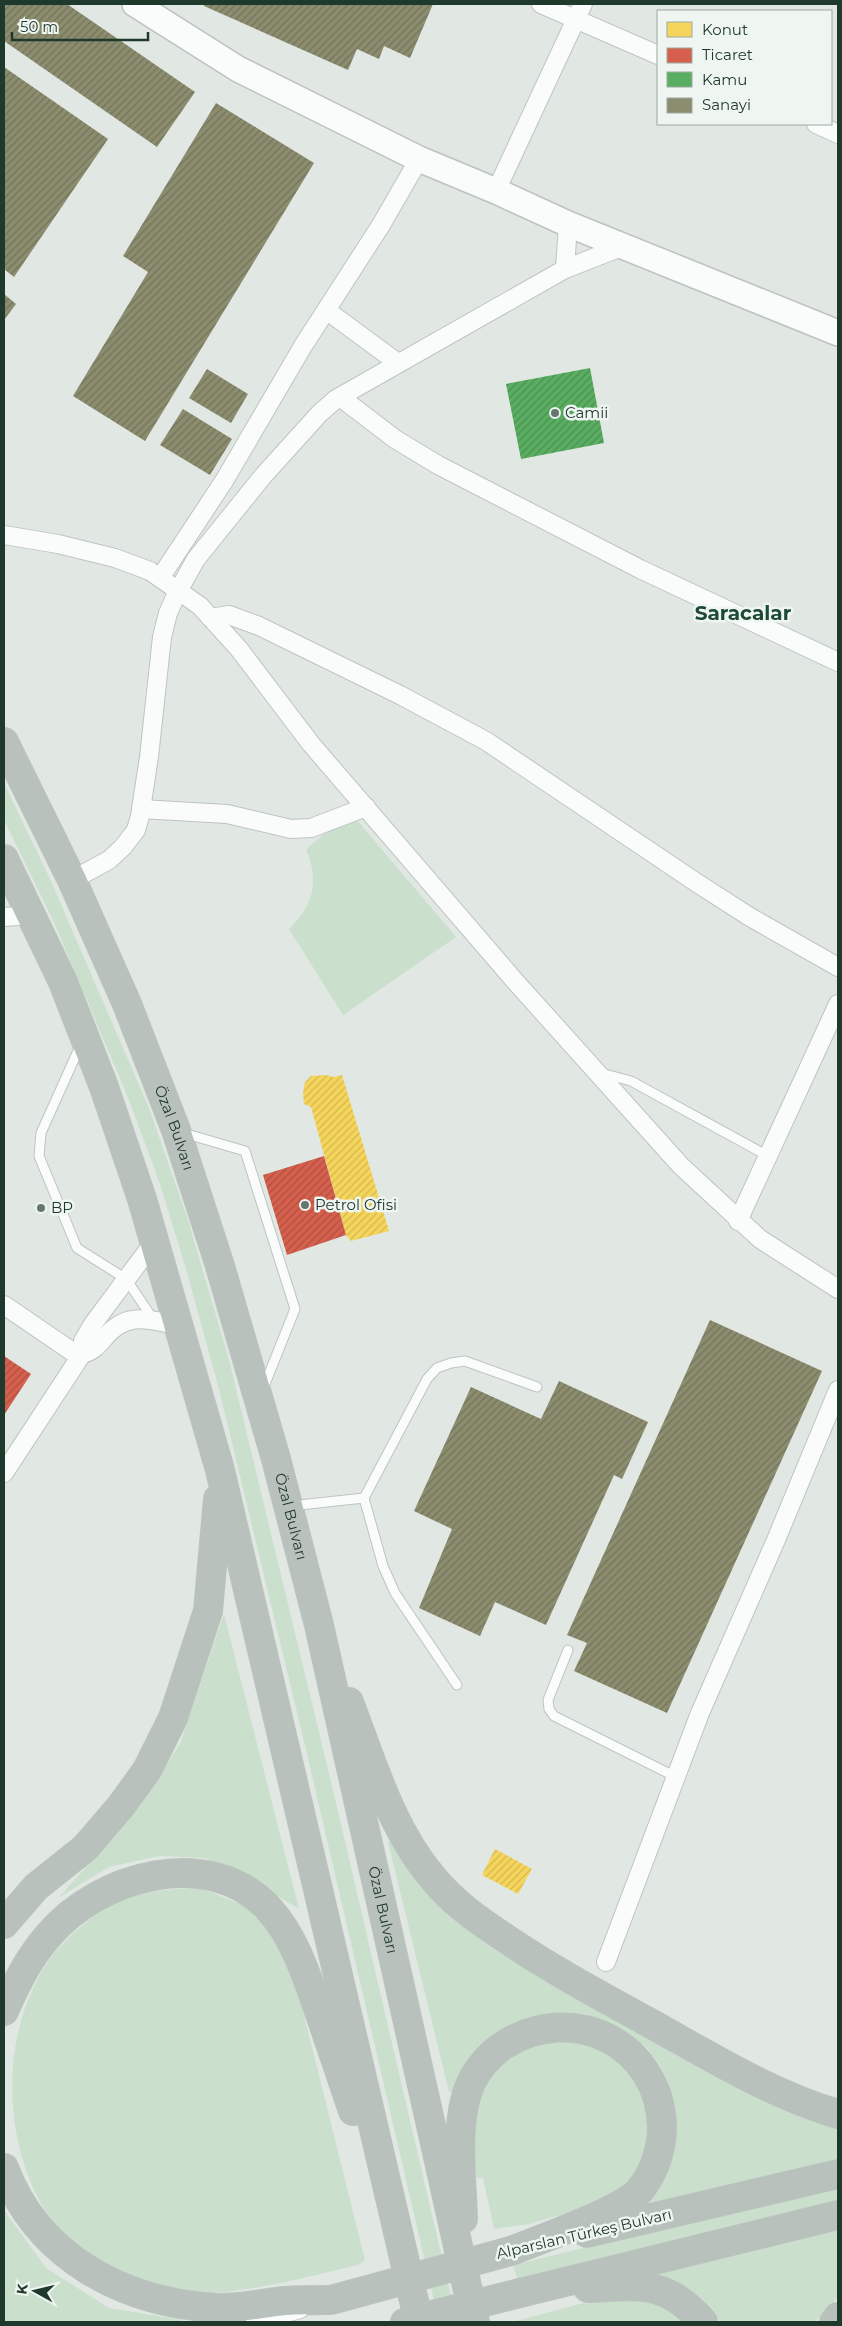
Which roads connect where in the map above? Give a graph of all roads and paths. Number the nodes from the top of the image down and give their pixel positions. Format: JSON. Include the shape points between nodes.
{"nodes":[{"id":1,"x":135,"y":4,"type":"edge"},
{"id":2,"x":541,"y":4,"type":"edge"},
{"id":3,"x":579,"y":11,"type":"edge"},
{"id":4,"x":657,"y":54,"type":"edge"},
{"id":5,"x":818,"y":125,"type":"edge"},
{"id":6,"x":838,"y":134,"type":"edge"},
{"id":7,"x":419,"y":159,"type":"junction"},
{"id":8,"x":496,"y":191,"type":"junction"},
{"id":9,"x":568,"y":224,"type":"junction"},
{"id":10,"x":624,"y":246,"type":"junction"},
{"id":11,"x":565,"y":269,"type":"junction"},
{"id":12,"x":326,"y":310,"type":"junction"},
{"id":13,"x":838,"y":333,"type":"edge"},
{"id":14,"x":398,"y":363,"type":"junction"},
{"id":15,"x":340,"y":397,"type":"junction"},
{"id":16,"x":4,"y":535,"type":"edge"},
{"id":17,"x":160,"y":578,"type":"junction"},
{"id":18,"x":178,"y":590,"type":"junction"},
{"id":19,"x":211,"y":618,"type":"junction"},
{"id":20,"x":838,"y":662,"type":"edge"},
{"id":21,"x":4,"y":742,"type":"edge"},
{"id":22,"x":366,"y":807,"type":"junction"},
{"id":23,"x":141,"y":809,"type":"junction"},
{"id":24,"x":4,"y":859,"type":"edge"},
{"id":25,"x":72,"y":880,"type":"junction"},
{"id":26,"x":32,"y":915,"type":"junction"},
{"id":27,"x":4,"y":917,"type":"edge"},
{"id":28,"x":838,"y":967,"type":"edge"},
{"id":29,"x":838,"y":1004,"type":"edge"},
{"id":30,"x":84,"y":1037,"type":"junction"},
{"id":31,"x":597,"y":1072,"type":"junction"},
{"id":32,"x":176,"y":1130,"type":"junction"},
{"id":33,"x":768,"y":1156,"type":"junction"},
{"id":34,"x":738,"y":1221,"type":"junction"},
{"id":35,"x":154,"y":1242,"type":"junction"},
{"id":36,"x":126,"y":1279,"type":"junction"},
{"id":37,"x":838,"y":1289,"type":"edge"},
{"id":38,"x":4,"y":1305,"type":"edge"},
{"id":39,"x":166,"y":1323,"type":"junction"},
{"id":40,"x":81,"y":1356,"type":"junction"},
{"id":41,"x":537,"y":1387,"type":"dead end"},
{"id":42,"x":838,"y":1390,"type":"edge"},
{"id":43,"x":258,"y":1398,"type":"junction"},
{"id":44,"x":220,"y":1470,"type":"junction"},
{"id":45,"x":4,"y":1473,"type":"edge"},
{"id":46,"x":364,"y":1498,"type":"junction"},
{"id":47,"x":287,"y":1506,"type":"junction"},
{"id":48,"x":319,"y":1625,"type":"junction"},
{"id":49,"x":568,"y":1650,"type":"dead end"},
{"id":50,"x":456,"y":1685,"type":"dead end"},
{"id":51,"x":676,"y":1777,"type":"junction"},
{"id":52,"x":4,"y":1924,"type":"edge"},
{"id":53,"x":606,"y":1962,"type":"dead end"},
{"id":54,"x":4,"y":2011,"type":"edge"},
{"id":55,"x":838,"y":2114,"type":"edge"},
{"id":56,"x":4,"y":2168,"type":"edge"},
{"id":57,"x":838,"y":2174,"type":"edge"},
{"id":58,"x":838,"y":2215,"type":"edge"},
{"id":59,"x":511,"y":2251,"type":"junction"},
{"id":60,"x":403,"y":2255,"type":"junction"},
{"id":61,"x":464,"y":2278,"type":"junction"},
{"id":62,"x":524,"y":2292,"type":"junction"},
{"id":63,"x":331,"y":2300,"type":"junction"},
{"id":64,"x":838,"y":2317,"type":"edge"},
{"id":65,"x":255,"y":2322,"type":"edge"},
{"id":66,"x":404,"y":2322,"type":"edge"},
{"id":67,"x":409,"y":2322,"type":"edge"},
{"id":68,"x":419,"y":2322,"type":"edge"},
{"id":69,"x":474,"y":2322,"type":"edge"},
{"id":70,"x":482,"y":2322,"type":"edge"},
{"id":71,"x":703,"y":2322,"type":"edge"},
{"id":72,"x":834,"y":2322,"type":"edge"}],
"edges":[{"from":1,"to":7,"type":"street","via":[[238,69]]},
{"from":2,"to":3,"type":"street"},
{"from":3,"to":4,"type":"street"},
{"from":3,"to":8,"type":"street"},
{"from":5,"to":6,"type":"street"},
{"from":7,"to":8,"type":"street"},
{"from":7,"to":12,"type":"street"},
{"from":8,"to":9,"type":"street"},
{"from":9,"to":10,"type":"street"},
{"from":9,"to":11,"type":"street"},
{"from":10,"to":11,"type":"street"},
{"from":10,"to":13,"type":"street"},
{"from":11,"to":14,"type":"street"},
{"from":12,"to":14,"type":"street"},
{"from":12,"to":17,"type":"street","via":[[224,481]]},
{"from":14,"to":15,"type":"street"},
{"from":15,"to":18,"type":"street","via":[[319,414],[263,476],[196,559]]},
{"from":15,"to":20,"type":"street","via":[[395,439],[438,465],[640,569]]},
{"from":16,"to":17,"type":"street","via":[[115,558]]},
{"from":17,"to":18,"type":"street"},
{"from":18,"to":19,"type":"street"},
{"from":18,"to":23,"type":"street","via":[[162,637]]},
{"from":19,"to":22,"type":"street","via":[[239,648],[311,744]]},
{"from":19,"to":28,"type":"street","via":[[229,615],[258,626],[486,741],[720,898]]},
{"from":21,"to":25,"type":"highway","name":"Özal Bulvarı"},
{"from":22,"to":23,"type":"street","via":[[311,828],[291,829],[227,814]]},
{"from":22,"to":31,"type":"street"},
{"from":23,"to":25,"type":"street","via":[[136,830],[123,847],[109,860]]},
{"from":24,"to":26,"type":"highway"},
{"from":25,"to":32,"type":"highway","name":"Özal Bulvarı","via":[[127,1004]]},
{"from":26,"to":27,"type":"street"},
{"from":26,"to":30,"type":"highway"},
{"from":29,"to":33,"type":"street"},
{"from":30,"to":35,"type":"highway","via":[[136,1180]]},
{"from":30,"to":36,"type":"lane","via":[[41,1134],[39,1156],[77,1248]]},
{"from":31,"to":33,"type":"lane","via":[[631,1081]]},
{"from":31,"to":34,"type":"street","via":[[681,1166]]},
{"from":32,"to":43,"type":"highway","name":"Özal Bulvarı"},
{"from":32,"to":43,"type":"lane","via":[[245,1151],[295,1309]]},
{"from":33,"to":34,"type":"street"},
{"from":34,"to":37,"type":"street","via":[[760,1239]]},
{"from":35,"to":36,"type":"street"},
{"from":35,"to":39,"type":"highway"},
{"from":36,"to":39,"type":"lane"},
{"from":36,"to":40,"type":"street","via":[[83,1341]]},
{"from":38,"to":40,"type":"street"},
{"from":39,"to":40,"type":"street","via":[[138,1318],[129,1320],[112,1329],[92,1352]]},
{"from":39,"to":44,"type":"highway"},
{"from":40,"to":45,"type":"street"},
{"from":41,"to":46,"type":"lane","via":[[465,1361],[438,1368],[427,1379]]},
{"from":42,"to":51,"type":"street","via":[[700,1713]]},
{"from":43,"to":47,"type":"highway","name":"Özal Bulvarı"},
{"from":44,"to":52,"type":"highway","via":[[208,1611],[174,1718],[146,1770],[121,1806],[85,1848],[36,1887]]},
{"from":44,"to":60,"type":"highway"},
{"from":46,"to":47,"type":"lane"},
{"from":46,"to":50,"type":"lane","via":[[394,1593]]},
{"from":47,"to":48,"type":"highway","name":"Özal Bulvarı"},
{"from":48,"to":55,"type":"highway","via":[[394,1817],[413,1852],[433,1879],[467,1913],[556,1972],[746,2077],[810,2106]]},
{"from":48,"to":61,"type":"highway","name":"Özal Bulvarı"},
{"from":49,"to":51,"type":"lane","via":[[548,1700],[548,1709],[554,1716]]},
{"from":51,"to":53,"type":"street"},
{"from":54,"to":60,"type":"highway","via":[[28,1961],[48,1935],[86,1902],[108,1890],[169,1873],[193,1874],[237,1886],[254,1896],[279,1922],[302,1962]]},
{"from":56,"to":63,"type":"highway","name":"Alparslan Türkeş Bulvarı","via":[[22,2205],[58,2250],[102,2278],[134,2292],[158,2300],[219,2308]]},
{"from":57,"to":59,"type":"highway","name":"Alparslan Türkeş Bulvarı"},
{"from":58,"to":62,"type":"highway"},
{"from":59,"to":61,"type":"highway","via":[[622,2204],[640,2191],[652,2173],[662,2134],[662,2114],[657,2095],[643,2066],[604,2035],[587,2029],[568,2028],[529,2032],[495,2051],[470,2084],[461,2125]]},
{"from":59,"to":63,"type":"highway","name":"Alparslan Türkeş Bulvarı","bridge":true},
{"from":60,"to":67,"type":"highway"},
{"from":60,"to":68,"type":"highway"},
{"from":61,"to":69,"type":"highway","name":"Özal Bulvarı"},
{"from":61,"to":70,"type":"highway"},
{"from":62,"to":66,"type":"highway","bridge":true},
{"from":62,"to":71,"type":"highway","via":[[655,2288],[671,2294]]},
{"from":63,"to":65,"type":"street"},
{"from":64,"to":72,"type":"highway"}]}
